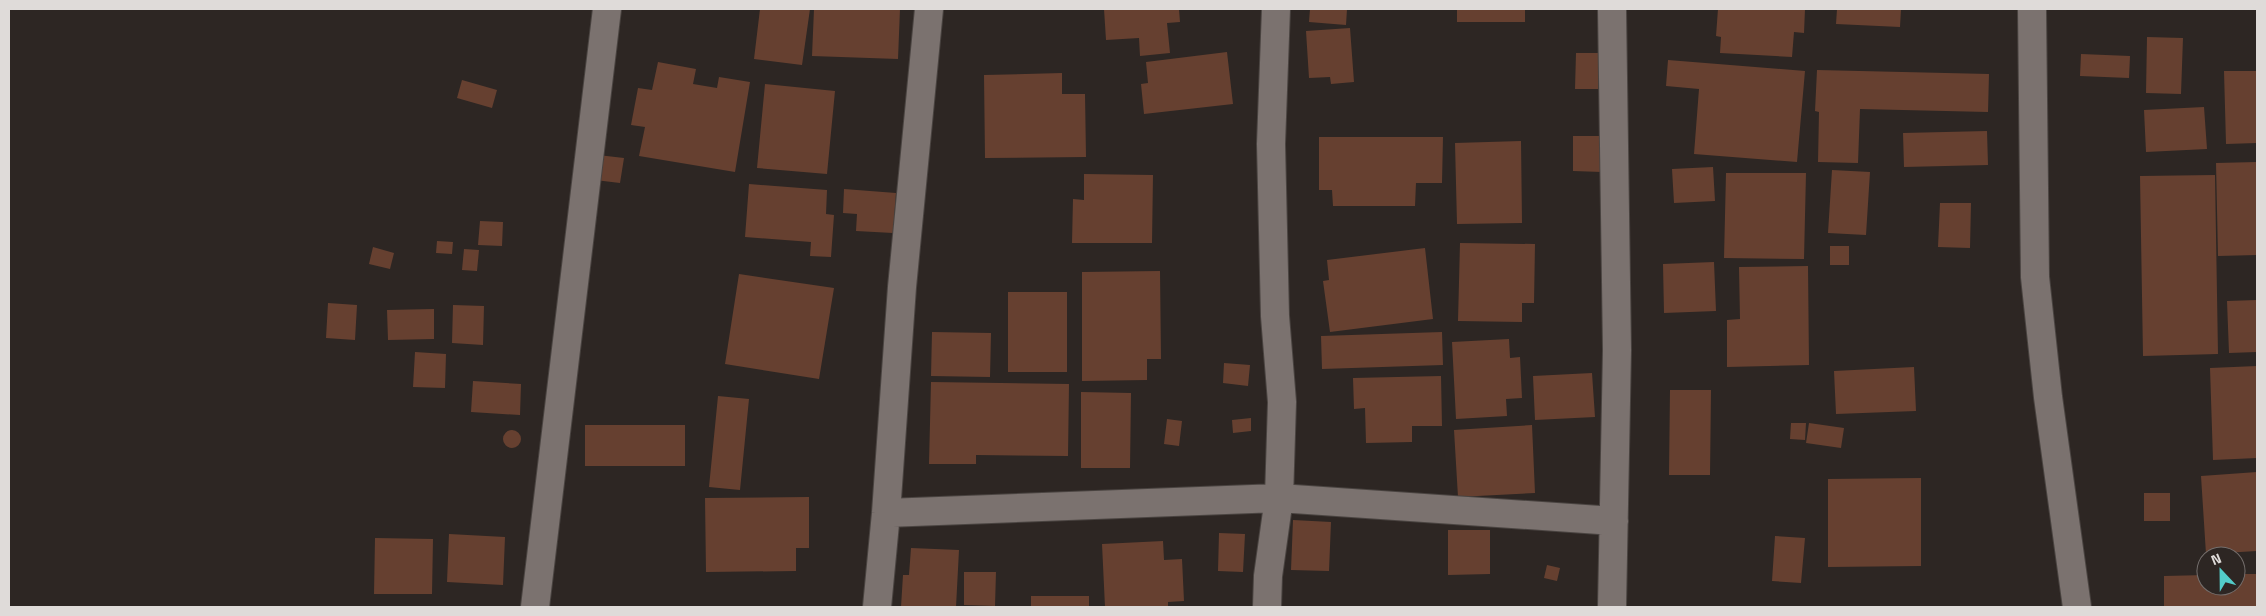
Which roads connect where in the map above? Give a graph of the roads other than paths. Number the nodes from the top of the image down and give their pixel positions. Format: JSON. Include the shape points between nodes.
{"nodes":[{"id":1,"x":607,"y":9,"type":"edge"},
{"id":2,"x":929,"y":9,"type":"edge"},
{"id":3,"x":1276,"y":9,"type":"edge"},
{"id":4,"x":1612,"y":9,"type":"edge"},
{"id":5,"x":2032,"y":9,"type":"edge"},
{"id":6,"x":1279,"y":498,"type":"junction"},
{"id":7,"x":886,"y":513,"type":"junction"},
{"id":8,"x":1614,"y":521,"type":"junction"},
{"id":9,"x":535,"y":607,"type":"edge"},
{"id":10,"x":877,"y":607,"type":"edge"},
{"id":11,"x":1267,"y":607,"type":"edge"},
{"id":12,"x":1612,"y":607,"type":"edge"},
{"id":13,"x":2077,"y":607,"type":"edge"}],
"edges":[{"from":1,"to":9,"type":"street"},
{"from":2,"to":7,"type":"street","via":[[902,286]]},
{"from":3,"to":6,"type":"street","via":[[1271,144],[1275,316],[1282,402]]},
{"from":4,"to":8,"type":"street","via":[[1617,350]]},
{"from":5,"to":13,"type":"street","via":[[2035,277]]},
{"from":6,"to":7,"type":"street"},
{"from":6,"to":8,"type":"street"},
{"from":6,"to":11,"type":"street"},
{"from":7,"to":10,"type":"street"},
{"from":8,"to":12,"type":"street"}]}
